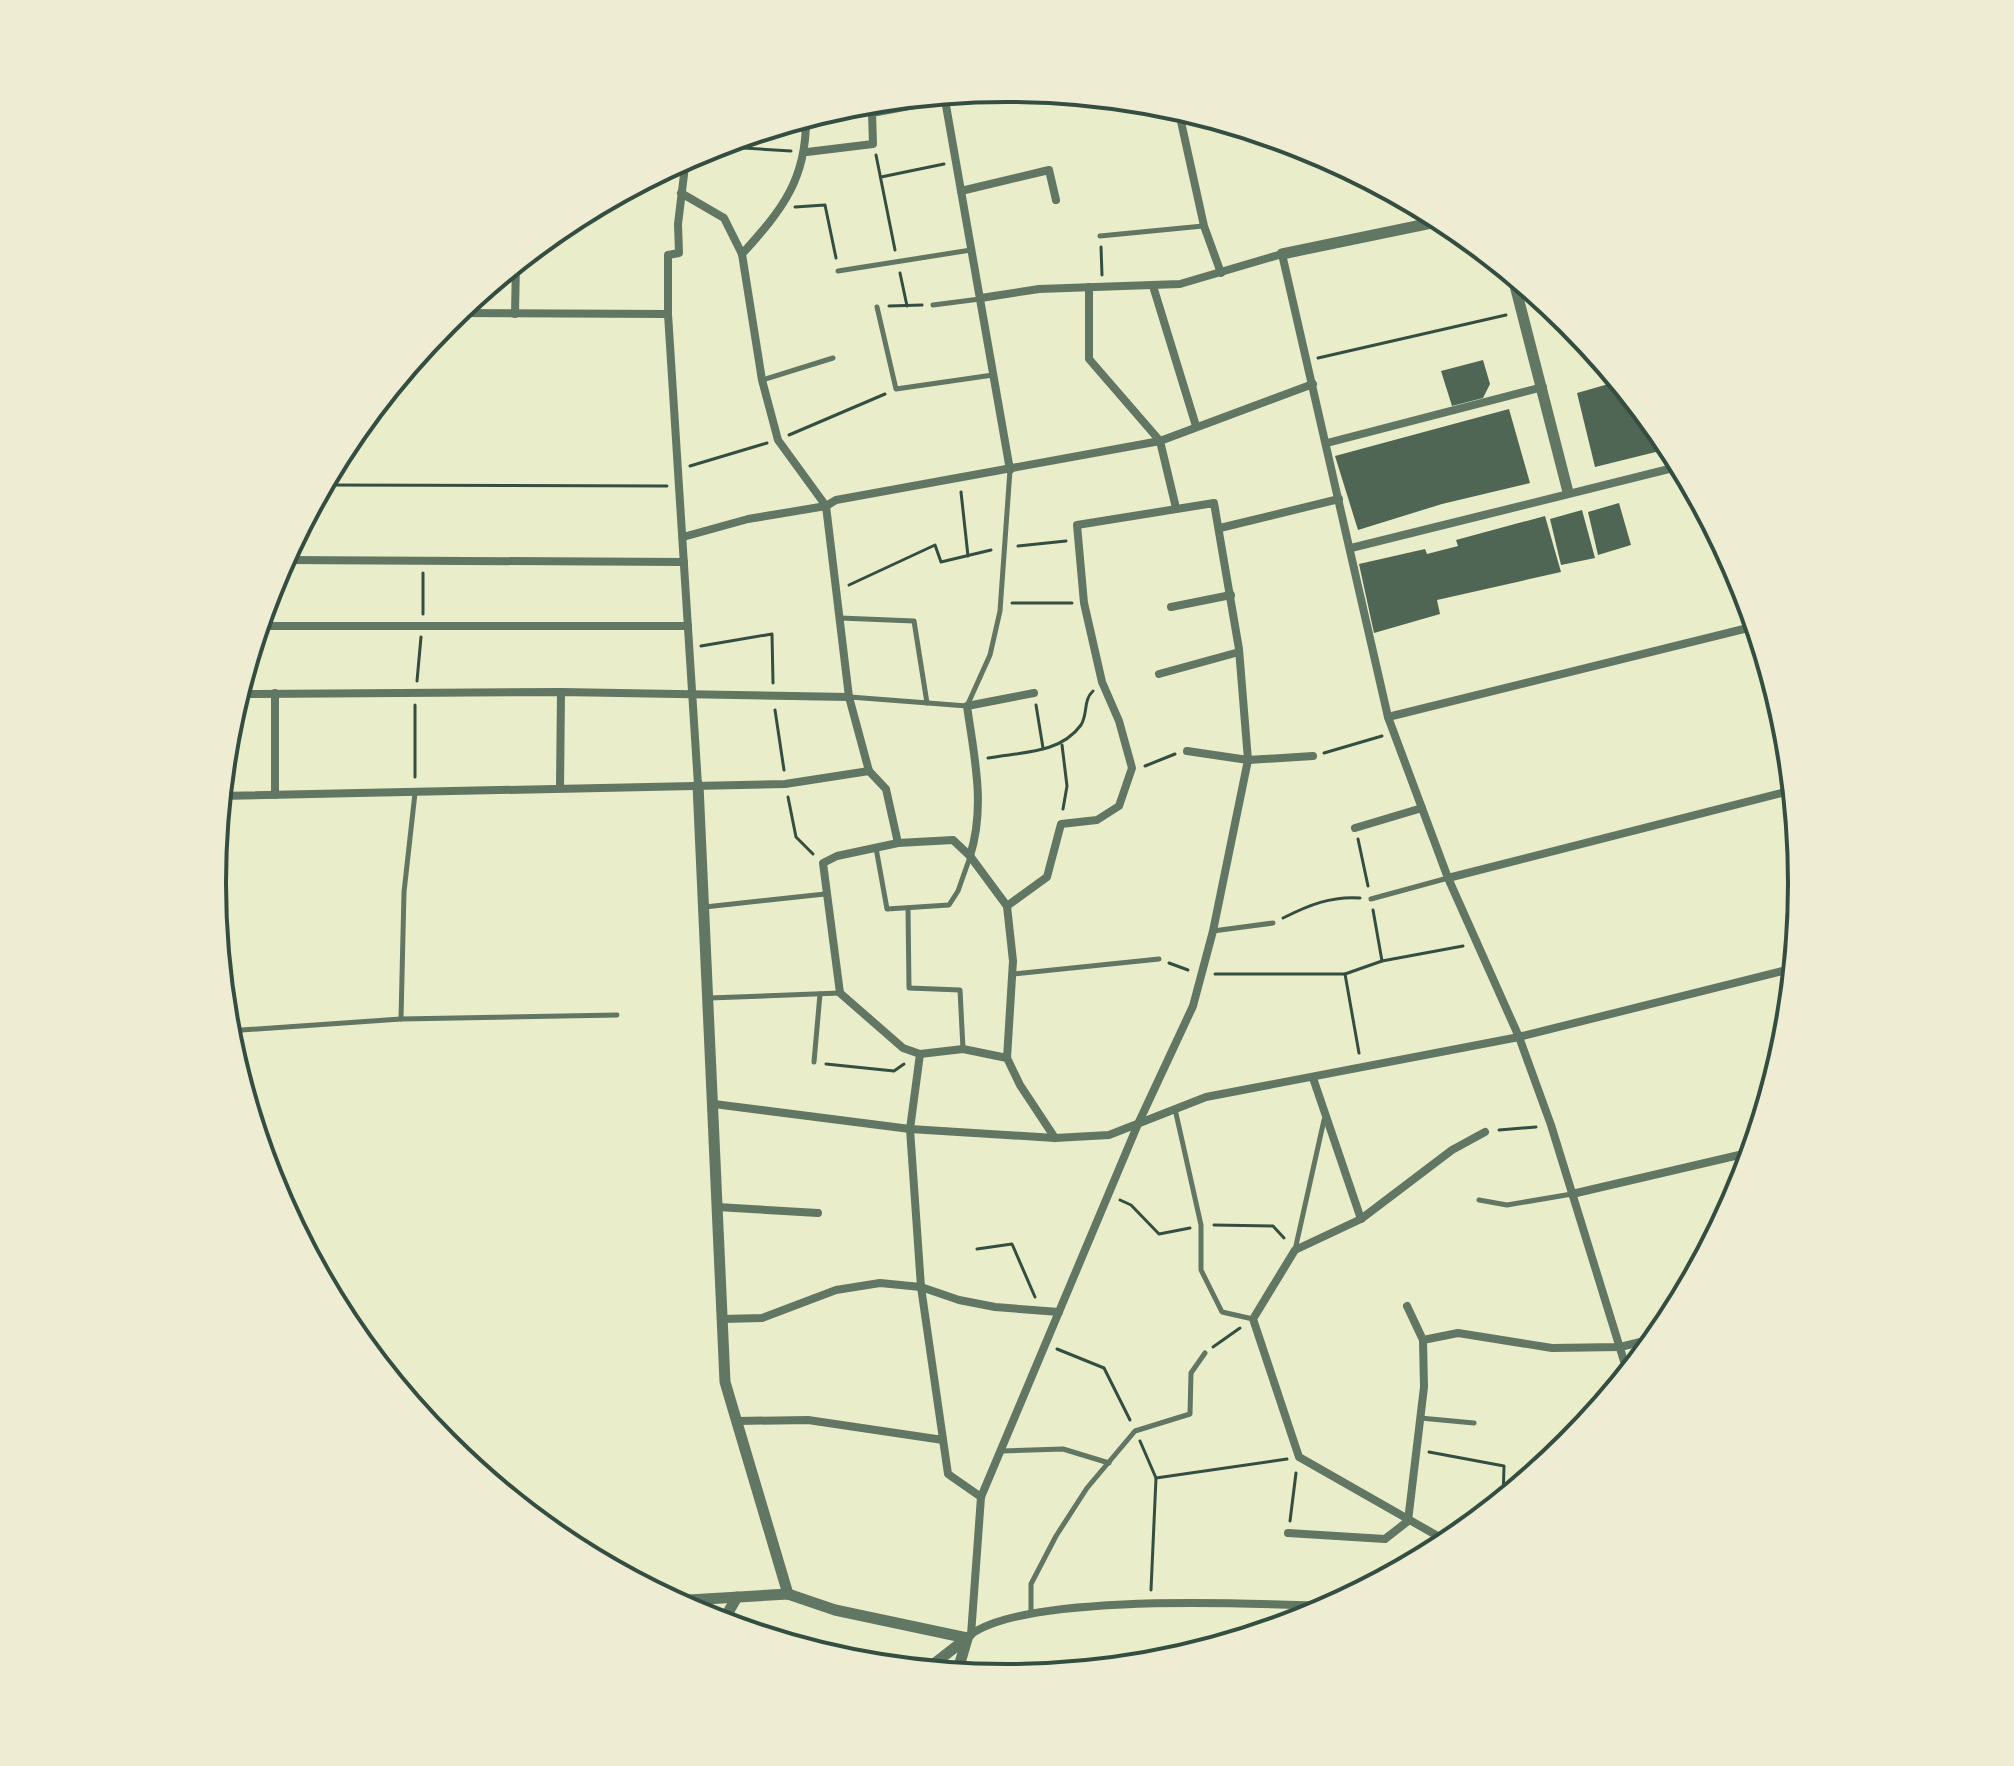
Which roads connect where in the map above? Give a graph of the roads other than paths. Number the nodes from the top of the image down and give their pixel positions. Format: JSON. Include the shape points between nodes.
{"nodes":[{"id":1,"x":946,"y":105,"type":"edge"},
{"id":2,"x":872,"y":114,"type":"edge"},
{"id":3,"x":1181,"y":122,"type":"edge"},
{"id":4,"x":806,"y":129,"type":"edge"},
{"id":5,"x":807,"y":152,"type":"junction"},
{"id":6,"x":683,"y":173,"type":"edge"},
{"id":7,"x":961,"y":191,"type":"junction"},
{"id":8,"x":681,"y":193,"type":"junction"},
{"id":9,"x":1056,"y":200,"type":"dead end"},
{"id":10,"x":1425,"y":224,"type":"edge"},
{"id":11,"x":1204,"y":226,"type":"junction"},
{"id":12,"x":1100,"y":236,"type":"road end"},
{"id":13,"x":971,"y":250,"type":"junction"},
{"id":14,"x":742,"y":254,"type":"junction"},
{"id":15,"x":1282,"y":254,"type":"junction"},
{"id":16,"x":838,"y":271,"type":"road end"},
{"id":17,"x":1221,"y":273,"type":"junction"},
{"id":18,"x":516,"y":276,"type":"edge"},
{"id":19,"x":1153,"y":286,"type":"junction"},
{"id":20,"x":1089,"y":287,"type":"junction"},
{"id":21,"x":1517,"y":293,"type":"edge"},
{"id":22,"x":981,"y":298,"type":"junction"},
{"id":23,"x":933,"y":305,"type":"road end"},
{"id":24,"x":877,"y":307,"type":"road end"},
{"id":25,"x":474,"y":313,"type":"edge"},
{"id":26,"x":515,"y":314,"type":"junction"},
{"id":27,"x":668,"y":314,"type":"junction"},
{"id":28,"x":833,"y":358,"type":"dead end"},
{"id":29,"x":993,"y":375,"type":"junction"},
{"id":30,"x":762,"y":380,"type":"junction"},
{"id":31,"x":1313,"y":384,"type":"junction"},
{"id":32,"x":1543,"y":387,"type":"junction"},
{"id":33,"x":1196,"y":426,"type":"junction"},
{"id":34,"x":1160,"y":441,"type":"junction"},
{"id":35,"x":1327,"y":443,"type":"junction"},
{"id":36,"x":1668,"y":469,"type":"edge"},
{"id":37,"x":1010,"y":470,"type":"junction"},
{"id":38,"x":1568,"y":492,"type":"junction"},
{"id":39,"x":1339,"y":499,"type":"junction"},
{"id":40,"x":826,"y":506,"type":"junction"},
{"id":41,"x":1176,"y":508,"type":"junction"},
{"id":42,"x":1220,"y":528,"type":"junction"},
{"id":43,"x":683,"y":537,"type":"junction"},
{"id":44,"x":1351,"y":548,"type":"junction"},
{"id":45,"x":296,"y":560,"type":"edge"},
{"id":46,"x":684,"y":562,"type":"junction"},
{"id":47,"x":1231,"y":595,"type":"junction"},
{"id":48,"x":1171,"y":607,"type":"dead end"},
{"id":49,"x":840,"y":618,"type":"junction"},
{"id":50,"x":269,"y":626,"type":"edge"},
{"id":51,"x":688,"y":626,"type":"junction"},
{"id":52,"x":1746,"y":629,"type":"edge"},
{"id":53,"x":1239,"y":652,"type":"junction"},
{"id":54,"x":1159,"y":674,"type":"dead end"},
{"id":55,"x":561,"y":692,"type":"junction"},
{"id":56,"x":275,"y":693,"type":"junction"},
{"id":57,"x":1034,"y":693,"type":"road end"},
{"id":58,"x":250,"y":694,"type":"edge"},
{"id":59,"x":693,"y":694,"type":"junction"},
{"id":60,"x":849,"y":697,"type":"junction"},
{"id":61,"x":927,"y":703,"type":"junction"},
{"id":62,"x":967,"y":706,"type":"junction"},
{"id":63,"x":1388,"y":717,"type":"junction"},
{"id":64,"x":1187,"y":751,"type":"road end"},
{"id":65,"x":1313,"y":756,"type":"road end"},
{"id":66,"x":1248,"y":760,"type":"junction"},
{"id":67,"x":869,"y":771,"type":"junction"},
{"id":68,"x":698,"y":785,"type":"junction"},
{"id":69,"x":560,"y":788,"type":"junction"},
{"id":70,"x":415,"y":789,"type":"junction"},
{"id":71,"x":1782,"y":793,"type":"edge"},
{"id":72,"x":275,"y":795,"type":"junction"},
{"id":73,"x":232,"y":796,"type":"edge"},
{"id":74,"x":1422,"y":808,"type":"junction"},
{"id":75,"x":1355,"y":828,"type":"dead end"},
{"id":76,"x":898,"y":843,"type":"junction"},
{"id":77,"x":876,"y":846,"type":"junction"},
{"id":78,"x":970,"y":856,"type":"junction"},
{"id":79,"x":1448,"y":878,"type":"junction"},
{"id":80,"x":825,"y":894,"type":"junction"},
{"id":81,"x":1371,"y":899,"type":"road end"},
{"id":82,"x":1007,"y":906,"type":"junction"},
{"id":83,"x":705,"y":907,"type":"junction"},
{"id":84,"x":908,"y":908,"type":"junction"},
{"id":85,"x":1273,"y":923,"type":"road end"},
{"id":86,"x":1213,"y":931,"type":"junction"},
{"id":87,"x":1159,"y":959,"type":"road end"},
{"id":88,"x":1782,"y":971,"type":"edge"},
{"id":89,"x":1013,"y":974,"type":"junction"},
{"id":90,"x":840,"y":993,"type":"junction"},
{"id":91,"x":820,"y":994,"type":"junction"},
{"id":92,"x":708,"y":998,"type":"junction"},
{"id":93,"x":617,"y":1015,"type":"dead end"},
{"id":94,"x":401,"y":1019,"type":"junction"},
{"id":95,"x":240,"y":1030,"type":"edge"},
{"id":96,"x":1519,"y":1037,"type":"junction"},
{"id":97,"x":963,"y":1049,"type":"junction"},
{"id":98,"x":920,"y":1054,"type":"junction"},
{"id":99,"x":1007,"y":1058,"type":"junction"},
{"id":100,"x":814,"y":1062,"type":"road end"},
{"id":101,"x":1313,"y":1078,"type":"junction"},
{"id":102,"x":714,"y":1104,"type":"junction"},
{"id":103,"x":1175,"y":1109,"type":"junction"},
{"id":104,"x":1324,"y":1120,"type":"junction"},
{"id":105,"x":1138,"y":1124,"type":"junction"},
{"id":106,"x":910,"y":1129,"type":"junction"},
{"id":107,"x":1485,"y":1132,"type":"road end"},
{"id":108,"x":1055,"y":1138,"type":"junction"},
{"id":109,"x":1739,"y":1155,"type":"edge"},
{"id":110,"x":1572,"y":1194,"type":"junction"},
{"id":111,"x":1479,"y":1200,"type":"dead end"},
{"id":112,"x":717,"y":1207,"type":"junction"},
{"id":113,"x":818,"y":1213,"type":"dead end"},
{"id":114,"x":1361,"y":1219,"type":"junction"},
{"id":115,"x":1295,"y":1250,"type":"junction"},
{"id":116,"x":921,"y":1287,"type":"junction"},
{"id":117,"x":1407,"y":1306,"type":"dead end"},
{"id":118,"x":1059,"y":1312,"type":"junction"},
{"id":119,"x":722,"y":1319,"type":"junction"},
{"id":120,"x":1253,"y":1319,"type":"junction"},
{"id":121,"x":1423,"y":1340,"type":"junction"},
{"id":122,"x":1638,"y":1343,"type":"edge"},
{"id":123,"x":1620,"y":1347,"type":"junction"},
{"id":124,"x":1205,"y":1353,"type":"road end"},
{"id":125,"x":1624,"y":1361,"type":"edge"},
{"id":126,"x":1420,"y":1418,"type":"junction"},
{"id":127,"x":737,"y":1421,"type":"junction"},
{"id":128,"x":1474,"y":1423,"type":"dead end"},
{"id":129,"x":943,"y":1440,"type":"junction"},
{"id":130,"x":1001,"y":1451,"type":"junction"},
{"id":131,"x":1109,"y":1463,"type":"junction"},
{"id":132,"x":981,"y":1497,"type":"junction"},
{"id":133,"x":1408,"y":1521,"type":"junction"},
{"id":134,"x":1288,"y":1533,"type":"road end"},
{"id":135,"x":1435,"y":1535,"type":"edge"},
{"id":136,"x":788,"y":1594,"type":"junction"},
{"id":137,"x":737,"y":1597,"type":"junction"},
{"id":138,"x":696,"y":1599,"type":"edge"},
{"id":139,"x":1304,"y":1606,"type":"edge"},
{"id":140,"x":728,"y":1613,"type":"edge"},
{"id":141,"x":1031,"y":1614,"type":"junction"},
{"id":142,"x":969,"y":1636,"type":"junction"},
{"id":143,"x":938,"y":1660,"type":"edge"},
{"id":144,"x":961,"y":1662,"type":"edge"}],
"edges":[{"from":1,"to":7,"type":"street"},
{"from":2,"to":5,"type":"street","via":[[873,144]]},
{"from":3,"to":11,"type":"street"},
{"from":4,"to":5,"type":"street"},
{"from":5,"to":14,"type":"street","via":[[783,208]]},
{"from":6,"to":8,"type":"street"},
{"from":7,"to":9,"type":"street","via":[[1049,170]]},
{"from":7,"to":13,"type":"street"},
{"from":8,"to":14,"type":"street","via":[[724,218]]},
{"from":8,"to":27,"type":"street","via":[[679,253],[668,255]]},
{"from":10,"to":15,"type":"street"},
{"from":11,"to":12,"type":"lane"},
{"from":11,"to":17,"type":"street"},
{"from":13,"to":16,"type":"lane"},
{"from":13,"to":22,"type":"street"},
{"from":14,"to":30,"type":"street"},
{"from":15,"to":17,"type":"street"},
{"from":15,"to":31,"type":"street"},
{"from":17,"to":19,"type":"street"},
{"from":18,"to":26,"type":"street"},
{"from":19,"to":20,"type":"street"},
{"from":19,"to":33,"type":"street"},
{"from":20,"to":22,"type":"street"},
{"from":20,"to":34,"type":"street","via":[[1089,359]]},
{"from":21,"to":32,"type":"street"},
{"from":22,"to":23,"type":"lane"},
{"from":22,"to":29,"type":"street"},
{"from":24,"to":29,"type":"lane","via":[[896,389]]},
{"from":25,"to":26,"type":"street"},
{"from":26,"to":27,"type":"street"},
{"from":27,"to":43,"type":"street"},
{"from":28,"to":30,"type":"lane"},
{"from":29,"to":37,"type":"street"},
{"from":30,"to":40,"type":"street","via":[[778,440]]},
{"from":31,"to":33,"type":"street"},
{"from":31,"to":35,"type":"street"},
{"from":32,"to":35,"type":"street"},
{"from":32,"to":38,"type":"street"},
{"from":33,"to":34,"type":"street"},
{"from":34,"to":37,"type":"street"},
{"from":34,"to":41,"type":"street"},
{"from":35,"to":39,"type":"street"},
{"from":36,"to":38,"type":"street"},
{"from":37,"to":40,"type":"street"},
{"from":37,"to":62,"type":"lane","via":[[1001,603],[990,655]]},
{"from":38,"to":44,"type":"street"},
{"from":39,"to":42,"type":"street"},
{"from":39,"to":44,"type":"street"},
{"from":40,"to":43,"type":"street"},
{"from":40,"to":49,"type":"street"},
{"from":41,"to":42,"type":"street","via":[[1214,503]]},
{"from":41,"to":82,"type":"street","via":[[1077,525],[1084,603],[1102,682],[1132,768],[1119,806],[1097,820],[1061,824],[1047,877]]},
{"from":42,"to":47,"type":"street"},
{"from":43,"to":46,"type":"street"},
{"from":44,"to":63,"type":"street"},
{"from":45,"to":46,"type":"street"},
{"from":46,"to":51,"type":"street"},
{"from":47,"to":48,"type":"street"},
{"from":47,"to":53,"type":"street"},
{"from":49,"to":60,"type":"street"},
{"from":49,"to":61,"type":"lane","via":[[914,621]]},
{"from":50,"to":51,"type":"street"},
{"from":51,"to":59,"type":"street"},
{"from":52,"to":63,"type":"street"},
{"from":53,"to":54,"type":"street"},
{"from":53,"to":66,"type":"street"},
{"from":55,"to":56,"type":"street"},
{"from":55,"to":59,"type":"street"},
{"from":55,"to":69,"type":"street"},
{"from":56,"to":58,"type":"street"},
{"from":56,"to":72,"type":"street"},
{"from":57,"to":62,"type":"street"},
{"from":59,"to":60,"type":"street"},
{"from":59,"to":68,"type":"street"},
{"from":60,"to":61,"type":"lane"},
{"from":60,"to":67,"type":"street"},
{"from":61,"to":62,"type":"lane"},
{"from":62,"to":78,"type":"street","via":[[979,788]]},
{"from":63,"to":74,"type":"street"},
{"from":64,"to":66,"type":"street"},
{"from":65,"to":66,"type":"street"},
{"from":66,"to":86,"type":"street"},
{"from":67,"to":68,"type":"street","via":[[785,784]]},
{"from":67,"to":76,"type":"street","via":[[886,789]]},
{"from":68,"to":69,"type":"street"},
{"from":68,"to":83,"type":"street"},
{"from":69,"to":70,"type":"street"},
{"from":70,"to":72,"type":"street"},
{"from":70,"to":94,"type":"lane","via":[[404,892]]},
{"from":71,"to":79,"type":"street"},
{"from":72,"to":73,"type":"street"},
{"from":74,"to":75,"type":"street"},
{"from":74,"to":79,"type":"street"},
{"from":76,"to":77,"type":"street"},
{"from":76,"to":78,"type":"street","via":[[953,840]]},
{"from":77,"to":80,"type":"street","via":[[823,863]]},
{"from":77,"to":84,"type":"lane","via":[[887,909]]},
{"from":78,"to":82,"type":"street"},
{"from":78,"to":84,"type":"lane","via":[[949,905]]},
{"from":79,"to":81,"type":"lane"},
{"from":79,"to":96,"type":"street"},
{"from":80,"to":83,"type":"lane"},
{"from":80,"to":90,"type":"street"},
{"from":82,"to":89,"type":"street"},
{"from":83,"to":92,"type":"street"},
{"from":84,"to":97,"type":"lane","via":[[909,988],[960,990]]},
{"from":85,"to":86,"type":"lane"},
{"from":86,"to":105,"type":"street","via":[[1193,1006]]},
{"from":87,"to":89,"type":"lane"},
{"from":88,"to":96,"type":"street"},
{"from":89,"to":99,"type":"street"},
{"from":90,"to":91,"type":"lane"},
{"from":90,"to":98,"type":"street","via":[[903,1048]]},
{"from":91,"to":92,"type":"lane"},
{"from":91,"to":100,"type":"lane"},
{"from":92,"to":102,"type":"street"},
{"from":93,"to":94,"type":"lane"},
{"from":94,"to":95,"type":"lane"},
{"from":96,"to":101,"type":"street"},
{"from":96,"to":110,"type":"street"},
{"from":97,"to":98,"type":"street"},
{"from":97,"to":99,"type":"street"},
{"from":98,"to":106,"type":"street"},
{"from":99,"to":108,"type":"street"},
{"from":101,"to":103,"type":"street","via":[[1206,1097]]},
{"from":101,"to":104,"type":"street"},
{"from":102,"to":106,"type":"street"},
{"from":102,"to":112,"type":"street"},
{"from":103,"to":105,"type":"street"},
{"from":103,"to":120,"type":"lane","via":[[1201,1225],[1201,1270],[1222,1312]]},
{"from":104,"to":114,"type":"street"},
{"from":104,"to":115,"type":"lane"},
{"from":105,"to":108,"type":"street","via":[[1109,1135]]},
{"from":105,"to":118,"type":"street"},
{"from":106,"to":108,"type":"street"},
{"from":106,"to":116,"type":"street"},
{"from":107,"to":114,"type":"street","via":[[1452,1150]]},
{"from":109,"to":110,"type":"street"},
{"from":110,"to":111,"type":"lane","via":[[1507,1205]]},
{"from":110,"to":123,"type":"street"},
{"from":112,"to":113,"type":"street"},
{"from":112,"to":119,"type":"street"},
{"from":114,"to":115,"type":"street"},
{"from":115,"to":120,"type":"street"},
{"from":116,"to":118,"type":"street","via":[[959,1300]]},
{"from":116,"to":119,"type":"street","via":[[880,1283],[836,1290],[762,1318]]},
{"from":116,"to":129,"type":"street"},
{"from":117,"to":121,"type":"street"},
{"from":118,"to":130,"type":"street"},
{"from":119,"to":127,"type":"street","via":[[725,1382]]},
{"from":120,"to":133,"type":"street","via":[[1299,1457]]},
{"from":121,"to":123,"type":"street","via":[[1458,1333],[1552,1348]]},
{"from":121,"to":126,"type":"street"},
{"from":122,"to":123,"type":"street"},
{"from":123,"to":125,"type":"street"},
{"from":124,"to":131,"type":"lane","via":[[1191,1373],[1190,1414],[1135,1431]]},
{"from":126,"to":128,"type":"lane"},
{"from":126,"to":133,"type":"street"},
{"from":127,"to":129,"type":"street","via":[[808,1420]]},
{"from":127,"to":136,"type":"street"},
{"from":129,"to":132,"type":"street","via":[[948,1474]]},
{"from":130,"to":131,"type":"lane","via":[[1063,1449]]},
{"from":130,"to":132,"type":"street"},
{"from":131,"to":141,"type":"lane","via":[[1056,1536],[1031,1584]]},
{"from":132,"to":142,"type":"street"},
{"from":133,"to":134,"type":"street","via":[[1385,1539]]},
{"from":133,"to":135,"type":"street"},
{"from":136,"to":137,"type":"street"},
{"from":136,"to":142,"type":"street","via":[[835,1610]]},
{"from":137,"to":138,"type":"street"},
{"from":137,"to":140,"type":"street"},
{"from":139,"to":141,"type":"street","via":[[1150,1605]]},
{"from":141,"to":142,"type":"street","via":[[992,1622]]},
{"from":142,"to":143,"type":"street"},
{"from":142,"to":144,"type":"street"}]}
